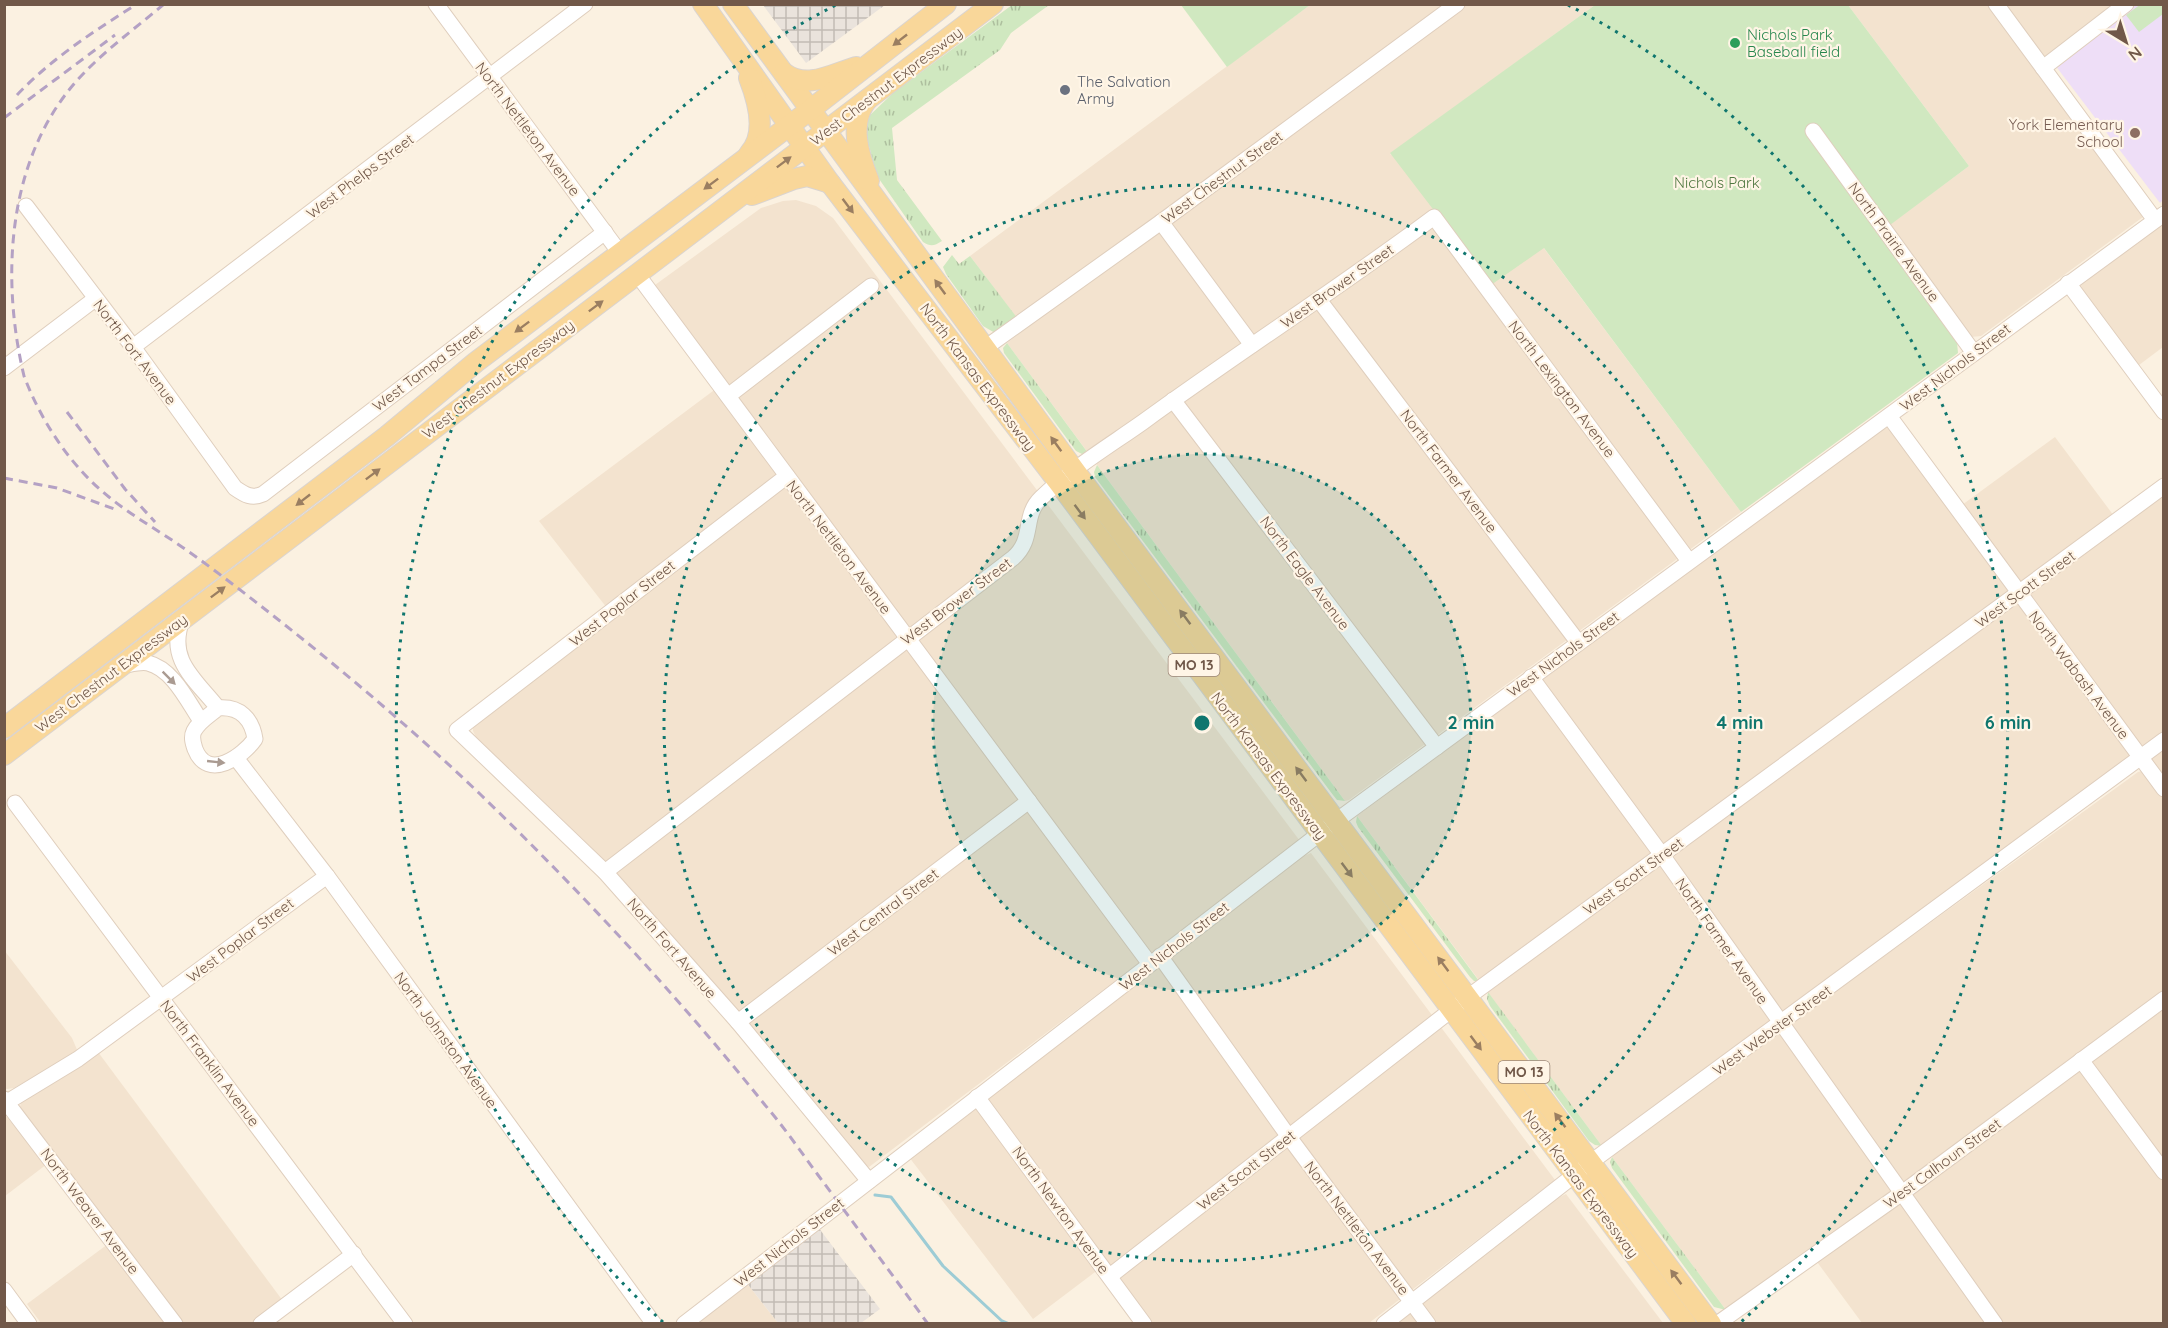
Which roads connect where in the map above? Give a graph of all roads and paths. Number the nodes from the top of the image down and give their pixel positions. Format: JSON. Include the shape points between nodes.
{"nodes":[{"id":1,"x":436,"y":4,"type":"edge"},
{"id":2,"x":585,"y":4,"type":"edge"},
{"id":3,"x":703,"y":4,"type":"edge"},
{"id":4,"x":733,"y":4,"type":"edge"},
{"id":5,"x":946,"y":4,"type":"edge"},
{"id":6,"x":993,"y":4,"type":"edge"},
{"id":7,"x":1457,"y":4,"type":"edge"},
{"id":8,"x":1996,"y":4,"type":"edge"},
{"id":9,"x":2126,"y":4,"type":"edge"},
{"id":10,"x":736,"y":50,"type":"junction"},
{"id":11,"x":870,"y":63,"type":"junction"},
{"id":12,"x":2043,"y":68,"type":"junction"},
{"id":13,"x":784,"y":73,"type":"junction"},
{"id":14,"x":490,"y":77,"type":"junction"},
{"id":15,"x":867,"y":100,"type":"junction"},
{"id":16,"x":810,"y":110,"type":"junction"},
{"id":17,"x":789,"y":125,"type":"junction"},
{"id":18,"x":825,"y":131,"type":"junction"},
{"id":19,"x":1813,"y":131,"type":"dead end"},
{"id":20,"x":804,"y":147,"type":"junction"},
{"id":21,"x":740,"y":162,"type":"junction"},
{"id":22,"x":830,"y":183,"type":"junction"},
{"id":23,"x":876,"y":200,"type":"junction"},
{"id":24,"x":730,"y":204,"type":"junction"},
{"id":25,"x":26,"y":206,"type":"dead end"},
{"id":26,"x":1434,"y":217,"type":"joint"},
{"id":27,"x":2159,"y":217,"type":"edge"},
{"id":28,"x":1161,"y":222,"type":"junction"},
{"id":29,"x":605,"y":232,"type":"junction"},
{"id":30,"x":620,"y":253,"type":"junction"},
{"id":31,"x":637,"y":274,"type":"junction"},
{"id":32,"x":2068,"y":283,"type":"junction"},
{"id":33,"x":871,"y":286,"type":"dead end"},
{"id":34,"x":95,"y":299,"type":"junction"},
{"id":35,"x":1319,"y":300,"type":"junction"},
{"id":36,"x":1252,"y":345,"type":"junction"},
{"id":37,"x":134,"y":347,"type":"junction"},
{"id":38,"x":985,"y":348,"type":"junction"},
{"id":39,"x":1974,"y":353,"type":"junction"},
{"id":40,"x":4,"y":368,"type":"edge"},
{"id":41,"x":728,"y":396,"type":"junction"},
{"id":42,"x":1173,"y":400,"type":"junction"},
{"id":43,"x":2163,"y":412,"type":"edge"},
{"id":44,"x":1889,"y":416,"type":"junction"},
{"id":45,"x":1075,"y":471,"type":"junction"},
{"id":46,"x":787,"y":476,"type":"junction"},
{"id":47,"x":1059,"y":483,"type":"junction"},
{"id":48,"x":2163,"y":486,"type":"edge"},
{"id":49,"x":246,"y":495,"type":"joint"},
{"id":50,"x":1689,"y":561,"type":"junction"},
{"id":51,"x":2019,"y":594,"type":"junction"},
{"id":52,"x":182,"y":620,"type":"junction"},
{"id":53,"x":907,"y":638,"type":"junction"},
{"id":54,"x":1578,"y":642,"type":"junction"},
{"id":55,"x":120,"y":666,"type":"junction"},
{"id":56,"x":1532,"y":677,"type":"junction"},
{"id":57,"x":218,"y":708,"type":"junction"},
{"id":58,"x":201,"y":721,"type":"junction"},
{"id":59,"x":4,"y":728,"type":"edge"},
{"id":60,"x":457,"y":730,"type":"joint"},
{"id":61,"x":2163,"y":740,"type":"edge"},
{"id":62,"x":1437,"y":747,"type":"junction"},
{"id":63,"x":4,"y":755,"type":"edge"},
{"id":64,"x":2140,"y":757,"type":"junction"},
{"id":65,"x":236,"y":758,"type":"junction"},
{"id":66,"x":2163,"y":789,"type":"edge"},
{"id":67,"x":1029,"y":801,"type":"junction"},
{"id":68,"x":15,"y":803,"type":"dead end"},
{"id":69,"x":1336,"y":820,"type":"junction"},
{"id":70,"x":1320,"y":833,"type":"junction"},
{"id":71,"x":1662,"y":855,"type":"junction"},
{"id":72,"x":604,"y":872,"type":"junction"},
{"id":73,"x":327,"y":876,"type":"junction"},
{"id":74,"x":1155,"y":960,"type":"junction"},
{"id":75,"x":1468,"y":997,"type":"junction"},
{"id":76,"x":163,"y":999,"type":"junction"},
{"id":77,"x":2163,"y":999,"type":"edge"},
{"id":78,"x":1452,"y":1010,"type":"junction"},
{"id":79,"x":738,"y":1022,"type":"junction"},
{"id":80,"x":1781,"y":1023,"type":"junction"},
{"id":81,"x":2081,"y":1060,"type":"junction"},
{"id":82,"x":977,"y":1097,"type":"junction"},
{"id":83,"x":5,"y":1102,"type":"edge"},
{"id":84,"x":1289,"y":1137,"type":"junction"},
{"id":85,"x":1591,"y":1162,"type":"junction"},
{"id":86,"x":2163,"y":1172,"type":"edge"},
{"id":87,"x":1575,"y":1175,"type":"junction"},
{"id":88,"x":869,"y":1181,"type":"junction"},
{"id":89,"x":1902,"y":1193,"type":"junction"},
{"id":90,"x":354,"y":1254,"type":"junction"},
{"id":91,"x":1110,"y":1276,"type":"junction"},
{"id":92,"x":5,"y":1293,"type":"edge"},
{"id":93,"x":1412,"y":1302,"type":"junction"},
{"id":94,"x":29,"y":1323,"type":"edge"},
{"id":95,"x":175,"y":1323,"type":"edge"},
{"id":96,"x":261,"y":1323,"type":"edge"},
{"id":97,"x":405,"y":1323,"type":"edge"},
{"id":98,"x":654,"y":1323,"type":"edge"},
{"id":99,"x":684,"y":1323,"type":"edge"},
{"id":100,"x":1144,"y":1323,"type":"edge"},
{"id":101,"x":1384,"y":1323,"type":"edge"},
{"id":102,"x":1428,"y":1323,"type":"edge"},
{"id":103,"x":1686,"y":1323,"type":"edge"},
{"id":104,"x":1711,"y":1323,"type":"edge"},
{"id":105,"x":1718,"y":1323,"type":"edge"},
{"id":106,"x":1995,"y":1323,"type":"edge"}],
"edges":[{"from":1,"to":14,"type":"street","name":"North Nettleton Avenue"},
{"from":2,"to":14,"type":"street","name":"West Phelps Street"},
{"from":3,"to":10,"type":"main road","name":"North Kansas Expressway","number":"MO 13"},
{"from":4,"to":13,"type":"main road","name":"North Kansas Expressway","number":"MO 13"},
{"from":5,"to":11,"type":"main road","name":"West Chestnut Expressway","one_way":true},
{"from":6,"to":15,"type":"main road","name":"West Chestnut Expressway"},
{"from":7,"to":28,"type":"street","name":"West Chestnut Street"},
{"from":8,"to":12,"type":"street"},
{"from":9,"to":12,"type":"street"},
{"from":10,"to":17,"type":"main road","name":"North Kansas Expressway","number":"MO 13"},
{"from":10,"to":21,"type":"main road","via":[[750,80],[760,124],[754,149]]},
{"from":11,"to":13,"type":"main road","via":[[814,81],[796,80]]},
{"from":11,"to":16,"type":"main road","name":"West Chestnut Expressway"},
{"from":12,"to":27,"type":"street"},
{"from":13,"to":16,"type":"main road","name":"North Kansas Expressway","number":"MO 13"},
{"from":14,"to":29,"type":"street","name":"North Nettleton Avenue"},
{"from":14,"to":37,"type":"street","name":"West Phelps Street"},
{"from":15,"to":18,"type":"main road","name":"West Chestnut Expressway"},
{"from":15,"to":23,"type":"main road","via":[[862,106],[856,136]]},
{"from":16,"to":17,"type":"main road","name":"West Chestnut Expressway"},
{"from":16,"to":18,"type":"main road","name":"North Kansas Expressway","number":"MO 13"},
{"from":17,"to":20,"type":"main road","name":"North Kansas Expressway","number":"MO 13"},
{"from":17,"to":21,"type":"main road","name":"West Chestnut Expressway"},
{"from":18,"to":20,"type":"main road","name":"West Chestnut Expressway"},
{"from":18,"to":23,"type":"main road","name":"North Kansas Expressway","number":"MO 13"},
{"from":19,"to":39,"type":"street","name":"North Prairie Avenue"},
{"from":20,"to":22,"type":"main road","name":"North Kansas Expressway","number":"MO 13"},
{"from":24,"to":20,"type":"main road","name":"West Chestnut Expressway","one_way":true},
{"from":21,"to":30,"type":"main road","name":"West Chestnut Expressway","one_way":true},
{"from":22,"to":24,"type":"main road","via":[[807,176]]},
{"from":22,"to":47,"type":"main road","name":"North Kansas Expressway","number":"MO 13","one_way":true},
{"from":38,"to":23,"type":"main road","name":"North Kansas Expressway","number":"MO 13","one_way":true},
{"from":24,"to":31,"type":"main road","name":"West Chestnut Expressway"},
{"from":25,"to":34,"type":"street","name":"North Fort Avenue"},
{"from":26,"to":35,"type":"street","name":"West Brower Street"},
{"from":26,"to":50,"type":"street","name":"North Lexington Avenue"},
{"from":27,"to":32,"type":"street","name":"West Nichols Street"},
{"from":28,"to":36,"type":"street"},
{"from":28,"to":38,"type":"street","name":"West Chestnut Street"},
{"from":29,"to":30,"type":"street","name":"North Nettleton Avenue"},
{"from":29,"to":49,"type":"street","name":"West Tampa Street","via":[[263,494]]},
{"from":30,"to":59,"type":"main road","name":"West Chestnut Expressway","one_way":true},
{"from":31,"to":41,"type":"street","name":"North Nettleton Avenue"},
{"from":52,"to":31,"type":"main road","name":"West Chestnut Expressway","one_way":true},
{"from":32,"to":39,"type":"street","name":"West Nichols Street"},
{"from":32,"to":43,"type":"street"},
{"from":33,"to":41,"type":"street"},
{"from":34,"to":37,"type":"street","name":"North Fort Avenue"},
{"from":34,"to":40,"type":"street"},
{"from":35,"to":36,"type":"street","name":"West Brower Street"},
{"from":35,"to":54,"type":"street","name":"North Farmer Avenue"},
{"from":36,"to":42,"type":"street","name":"West Brower Street"},
{"from":37,"to":49,"type":"street","name":"North Fort Avenue","via":[[235,488]]},
{"from":45,"to":38,"type":"main road","name":"North Kansas Expressway","number":"MO 13","one_way":true},
{"from":39,"to":44,"type":"street","name":"West Nichols Street"},
{"from":41,"to":46,"type":"street","name":"North Nettleton Avenue"},
{"from":42,"to":45,"type":"street","name":"West Brower Street"},
{"from":42,"to":62,"type":"street","name":"North Eagle Avenue"},
{"from":44,"to":50,"type":"street","name":"West Nichols Street"},
{"from":44,"to":51,"type":"street","name":"North Wabash Avenue"},
{"from":45,"to":47,"type":"street","name":"West Brower Street"},
{"from":69,"to":45,"type":"main road","name":"North Kansas Expressway","number":"MO 13","one_way":true},
{"from":46,"to":53,"type":"street","name":"North Nettleton Avenue"},
{"from":46,"to":60,"type":"street","name":"West Poplar Street"},
{"from":47,"to":53,"type":"street","name":"West Brower Street","via":[[1037,503],[1025,544],[1017,555]]},
{"from":47,"to":70,"type":"main road","name":"North Kansas Expressway","number":"MO 13","one_way":true},
{"from":48,"to":51,"type":"street","name":"West Scott Street"},
{"from":50,"to":54,"type":"street","name":"West Nichols Street"},
{"from":51,"to":64,"type":"street","name":"North Wabash Avenue"},
{"from":51,"to":71,"type":"street","name":"West Scott Street"},
{"from":52,"to":55,"type":"main road","name":"West Chestnut Expressway"},
{"from":52,"to":57,"type":"street","via":[[176,635],[178,655]]},
{"from":53,"to":67,"type":"street","name":"North Nettleton Avenue"},
{"from":53,"to":72,"type":"street","name":"West Brower Street"},
{"from":54,"to":56,"type":"street","name":"West Nichols Street"},
{"from":55,"to":58,"type":"street","one_way":true,"via":[[147,662],[160,669],[172,678]]},
{"from":55,"to":63,"type":"main road","name":"West Chestnut Expressway"},
{"from":56,"to":62,"type":"street","name":"West Nichols Street"},
{"from":56,"to":71,"type":"street","name":"North Farmer Avenue"},
{"from":57,"to":58,"type":"street"},
{"from":57,"to":65,"type":"street","via":[[239,712],[250,719],[254,730],[255,739]]},
{"from":58,"to":65,"type":"street","one_way":true,"via":[[192,741],[203,760],[213,764]]},
{"from":60,"to":72,"type":"street","name":"North Fort Avenue"},
{"from":61,"to":64,"type":"street","name":"West Webster Street"},
{"from":62,"to":69,"type":"street","name":"West Nichols Street"},
{"from":64,"to":66,"type":"street","name":"North Wabash Avenue"},
{"from":64,"to":80,"type":"street","name":"West Webster Street"},
{"from":65,"to":73,"type":"street","name":"North Johnston Avenue"},
{"from":67,"to":74,"type":"street","name":"North Nettleton Avenue"},
{"from":67,"to":79,"type":"street","name":"West Central Street"},
{"from":68,"to":76,"type":"street","name":"North Franklin Avenue"},
{"from":69,"to":70,"type":"street","name":"West Nichols Street"},
{"from":75,"to":69,"type":"main road","name":"North Kansas Expressway","number":"MO 13","one_way":true},
{"from":70,"to":74,"type":"street","name":"West Nichols Street"},
{"from":70,"to":78,"type":"main road","name":"North Kansas Expressway","number":"MO 13","one_way":true},
{"from":71,"to":75,"type":"street","name":"West Scott Street"},
{"from":71,"to":80,"type":"street","name":"North Farmer Avenue"},
{"from":72,"to":79,"type":"street","name":"North Fort Avenue"},
{"from":73,"to":76,"type":"street","name":"West Poplar Street"},
{"from":73,"to":98,"type":"street","name":"North Johnston Avenue"},
{"from":74,"to":82,"type":"street","name":"West Nichols Street"},
{"from":74,"to":84,"type":"street","name":"North Nettleton Avenue"},
{"from":75,"to":78,"type":"street","name":"West Scott Street"},
{"from":85,"to":75,"type":"main road","name":"North Kansas Expressway","number":"MO 13","one_way":true},
{"from":76,"to":83,"type":"street","name":"West Poplar Street","via":[[78,1059]]},
{"from":76,"to":90,"type":"street","name":"North Franklin Avenue"},
{"from":77,"to":81,"type":"street","name":"West Calhoun Street"},
{"from":78,"to":84,"type":"street","name":"West Scott Street"},
{"from":78,"to":87,"type":"main road","name":"North Kansas Expressway","number":"MO 13","one_way":true},
{"from":79,"to":88,"type":"street","name":"North Fort Avenue"},
{"from":80,"to":85,"type":"street","name":"West Webster Street"},
{"from":80,"to":89,"type":"street","name":"North Farmer Avenue"},
{"from":81,"to":86,"type":"street"},
{"from":81,"to":89,"type":"street","name":"West Calhoun Street"},
{"from":82,"to":88,"type":"street","name":"West Nichols Street"},
{"from":82,"to":91,"type":"street","name":"North Newton Avenue"},
{"from":83,"to":95,"type":"street","name":"North Weaver Avenue"},
{"from":84,"to":91,"type":"street","name":"West Scott Street"},
{"from":84,"to":93,"type":"street","name":"North Nettleton Avenue"},
{"from":85,"to":87,"type":"street","name":"West Webster Street"},
{"from":104,"to":85,"type":"main road","name":"North Kansas Expressway","number":"MO 13","one_way":true},
{"from":87,"to":93,"type":"street","name":"West Webster Street"},
{"from":87,"to":103,"type":"main road","name":"North Kansas Expressway","number":"MO 13"},
{"from":88,"to":99,"type":"street","name":"West Nichols Street"},
{"from":89,"to":105,"type":"street","name":"West Calhoun Street"},
{"from":89,"to":106,"type":"street","name":"North Farmer Avenue"},
{"from":90,"to":96,"type":"street"},
{"from":90,"to":97,"type":"street","name":"North Franklin Avenue"},
{"from":91,"to":100,"type":"street","name":"North Newton Avenue"},
{"from":92,"to":94,"type":"street"},
{"from":93,"to":101,"type":"street","name":"West Webster Street"},
{"from":93,"to":102,"type":"street","name":"North Nettleton Avenue"}]}
